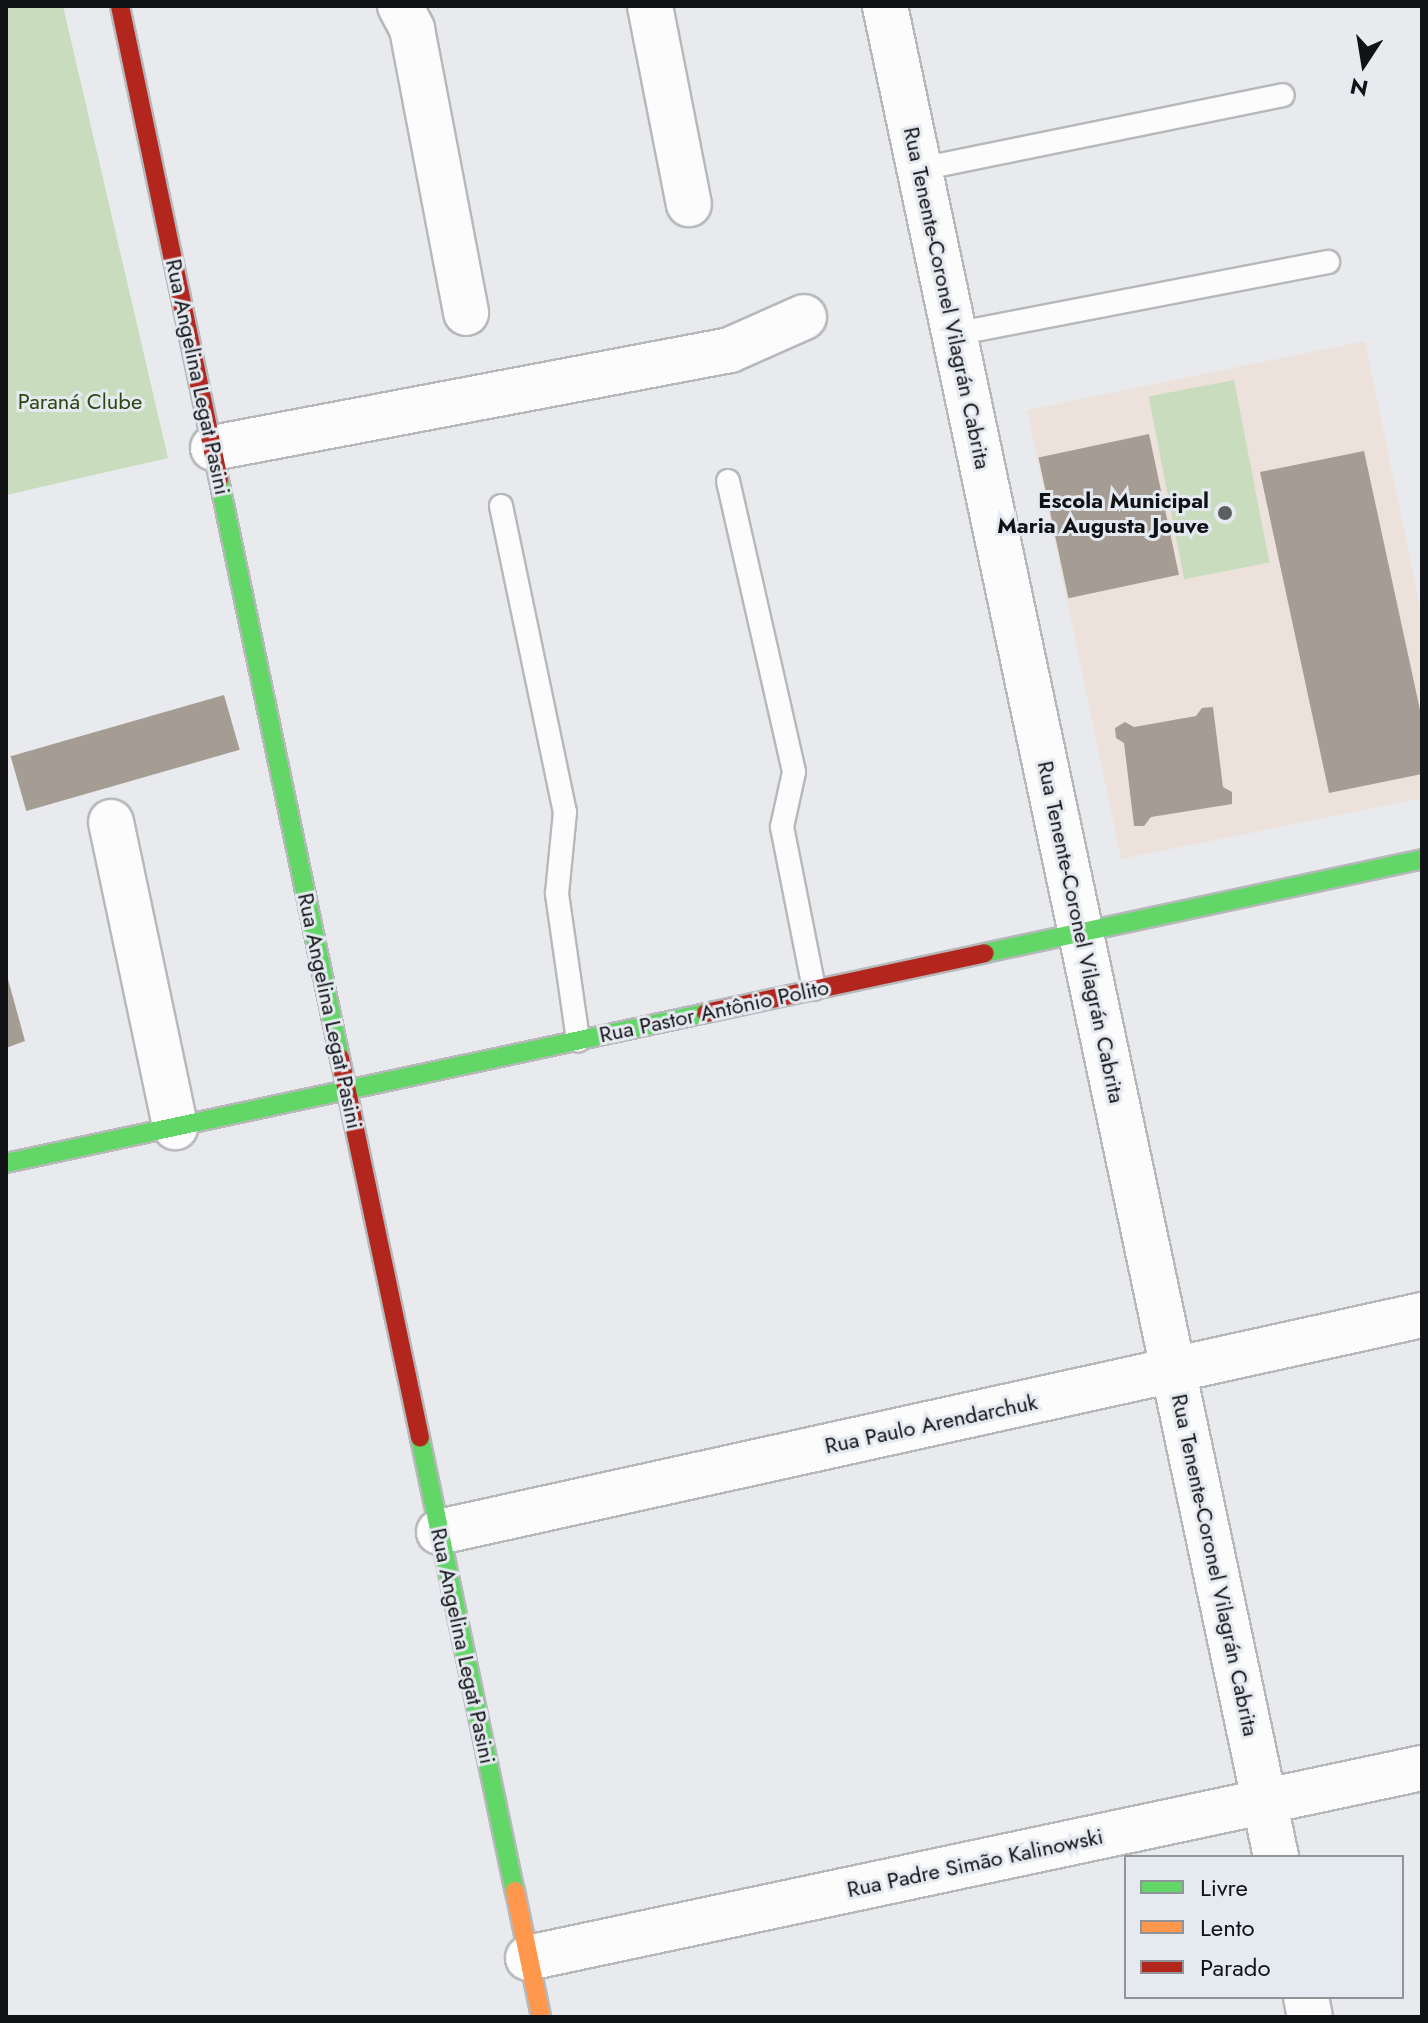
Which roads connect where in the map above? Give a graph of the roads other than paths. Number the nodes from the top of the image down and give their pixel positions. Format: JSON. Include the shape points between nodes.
{"nodes":[{"id":1,"x":120,"y":6,"type":"edge"},
{"id":2,"x":400,"y":6,"type":"edge"},
{"id":3,"x":650,"y":6,"type":"edge"},
{"id":4,"x":885,"y":6,"type":"edge"},
{"id":5,"x":1283,"y":95,"type":"dead end"},
{"id":6,"x":920,"y":169,"type":"junction"},
{"id":7,"x":689,"y":204,"type":"dead end"},
{"id":8,"x":1328,"y":262,"type":"dead end"},
{"id":9,"x":466,"y":313,"type":"dead end"},
{"id":10,"x":804,"y":317,"type":"dead end"},
{"id":11,"x":954,"y":334,"type":"junction"},
{"id":12,"x":213,"y":448,"type":"junction"},
{"id":13,"x":728,"y":481,"type":"dead end"},
{"id":14,"x":501,"y":506,"type":"dead end"},
{"id":15,"x":111,"y":822,"type":"dead end"},
{"id":16,"x":1422,"y":859,"type":"edge"},
{"id":17,"x":1081,"y":932,"type":"junction"},
{"id":18,"x":814,"y":989,"type":"junction"},
{"id":19,"x":578,"y":1040,"type":"junction"},
{"id":20,"x":347,"y":1090,"type":"junction"},
{"id":21,"x":175,"y":1127,"type":"junction"},
{"id":22,"x":6,"y":1163,"type":"edge"},
{"id":23,"x":1422,"y":1315,"type":"edge"},
{"id":24,"x":1173,"y":1370,"type":"junction"},
{"id":25,"x":439,"y":1532,"type":"junction"},
{"id":26,"x":1422,"y":1768,"type":"edge"},
{"id":27,"x":1265,"y":1801,"type":"junction"},
{"id":28,"x":1276,"y":1855,"type":"edge"},
{"id":29,"x":528,"y":1958,"type":"junction"},
{"id":30,"x":541,"y":2017,"type":"edge"}],
"edges":[{"from":1,"to":12,"type":"street","name":"Rua Angelina Legat Pasini"},
{"from":2,"to":9,"type":"street","via":[[412,29]]},
{"from":3,"to":7,"type":"street"},
{"from":4,"to":6,"type":"street","name":"Rua Tenente-Coronel Vilagrán Cabrita"},
{"from":5,"to":6,"type":"lane"},
{"from":6,"to":11,"type":"street","name":"Rua Tenente-Coronel Vilagrán Cabrita"},
{"from":8,"to":11,"type":"lane"},
{"from":10,"to":12,"type":"street","via":[[730,350]]},
{"from":11,"to":17,"type":"street","name":"Rua Tenente-Coronel Vilagrán Cabrita"},
{"from":12,"to":20,"type":"street","name":"Rua Angelina Legat Pasini"},
{"from":13,"to":18,"type":"lane","via":[[794,772],[782,827]]},
{"from":14,"to":19,"type":"lane","via":[[565,812],[557,894]]},
{"from":15,"to":21,"type":"street"},
{"from":16,"to":17,"type":"street","name":"Rua Pastor Antônio Polito"},
{"from":17,"to":18,"type":"street","name":"Rua Pastor Antônio Polito"},
{"from":17,"to":24,"type":"street","name":"Rua Tenente-Coronel Vilagrán Cabrita"},
{"from":18,"to":19,"type":"street","name":"Rua Pastor Antônio Polito"},
{"from":19,"to":20,"type":"street","name":"Rua Pastor Antônio Polito"},
{"from":20,"to":21,"type":"street","name":"Rua Pastor Antônio Polito"},
{"from":20,"to":25,"type":"street","name":"Rua Angelina Legat Pasini"},
{"from":21,"to":22,"type":"street","name":"Rua Pastor Antônio Polito"},
{"from":23,"to":24,"type":"street","name":"Rua Paulo Arendarchuk"},
{"from":24,"to":25,"type":"street","name":"Rua Paulo Arendarchuk"},
{"from":24,"to":27,"type":"street","name":"Rua Tenente-Coronel Vilagrán Cabrita"},
{"from":25,"to":29,"type":"street","name":"Rua Angelina Legat Pasini"},
{"from":26,"to":27,"type":"street","name":"Rua Padre Simão Kalinowski"},
{"from":27,"to":28,"type":"street","name":"Rua Tenente-Coronel Vilagrán Cabrita"},
{"from":27,"to":29,"type":"street","name":"Rua Padre Simão Kalinowski"},
{"from":29,"to":30,"type":"street","name":"Rua Angelina Legat Pasini"}]}
